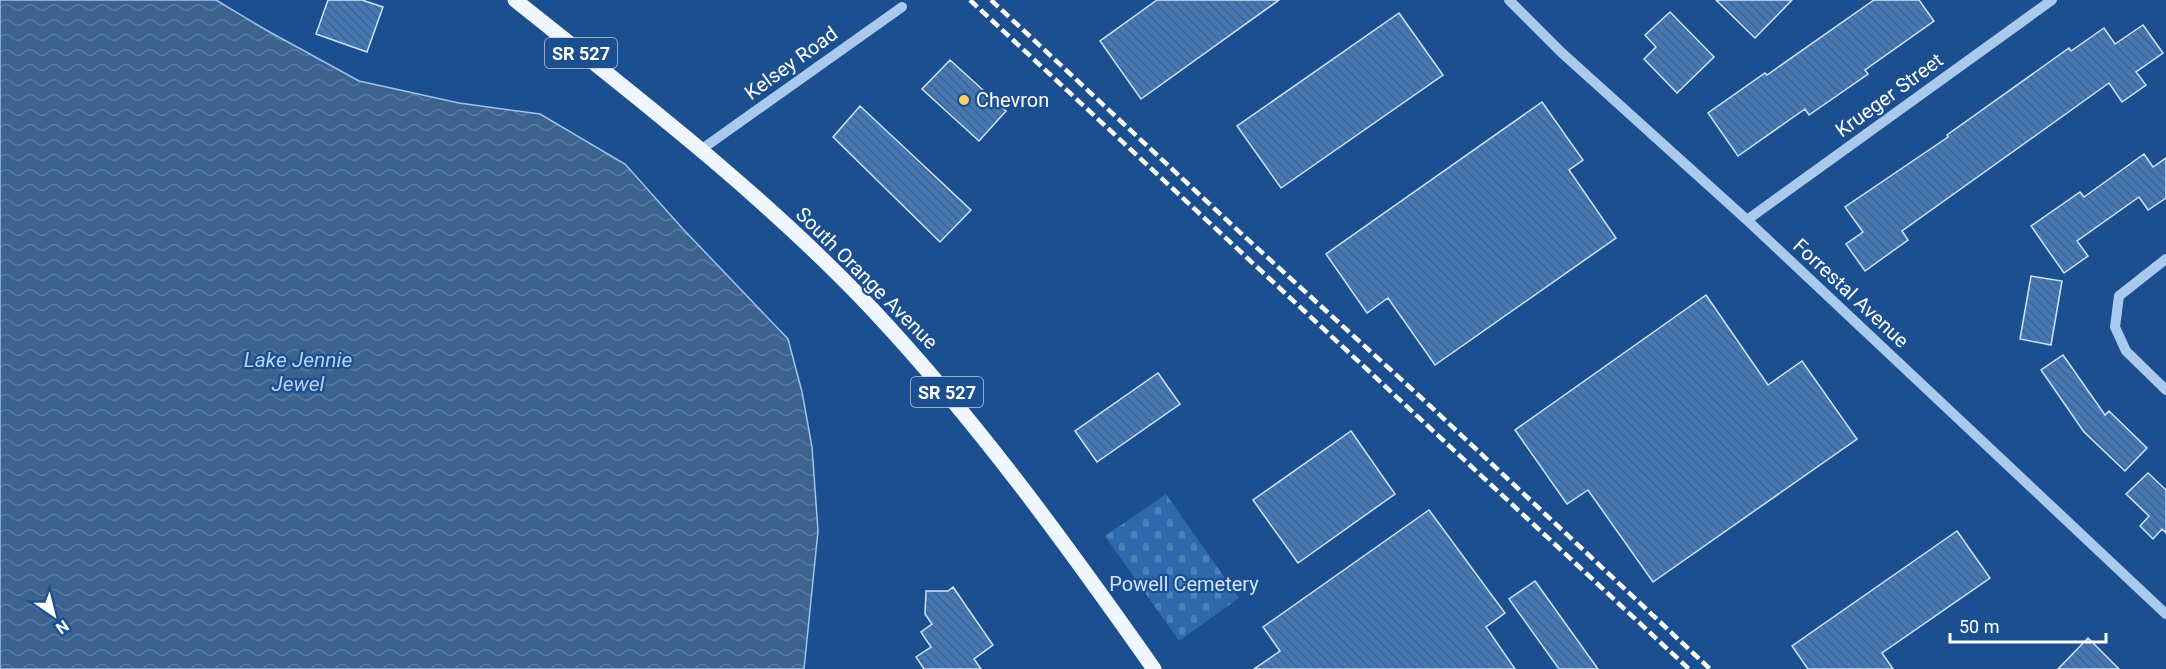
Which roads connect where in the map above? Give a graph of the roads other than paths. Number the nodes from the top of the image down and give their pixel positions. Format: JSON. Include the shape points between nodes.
{"nodes":[{"id":1,"x":515,"y":0,"type":"edge"},
{"id":2,"x":1509,"y":0,"type":"edge"},
{"id":3,"x":2052,"y":0,"type":"edge"},
{"id":4,"x":902,"y":7,"type":"dead end"},
{"id":5,"x":702,"y":149,"type":"junction"},
{"id":6,"x":1747,"y":220,"type":"junction"},
{"id":7,"x":2166,"y":259,"type":"edge"},
{"id":8,"x":2166,"y":390,"type":"edge"},
{"id":9,"x":2166,"y":614,"type":"edge"},
{"id":10,"x":1154,"y":669,"type":"edge"}],
"edges":[{"from":1,"to":5,"type":"main road","name":"South Orange Avenue","number":"SR 527"},
{"from":2,"to":6,"type":"street","name":"Forrestal Avenue"},
{"from":3,"to":6,"type":"street","name":"Krueger Street"},
{"from":4,"to":5,"type":"street","name":"Kelsey Road"},
{"from":5,"to":10,"type":"main road","name":"South Orange Avenue","number":"SR 527","via":[[807,244],[936,379],[1057,532]]},
{"from":6,"to":9,"type":"street","name":"Forrestal Avenue"},
{"from":7,"to":8,"type":"street","via":[[2119,296],[2115,327],[2126,351]]}]}
